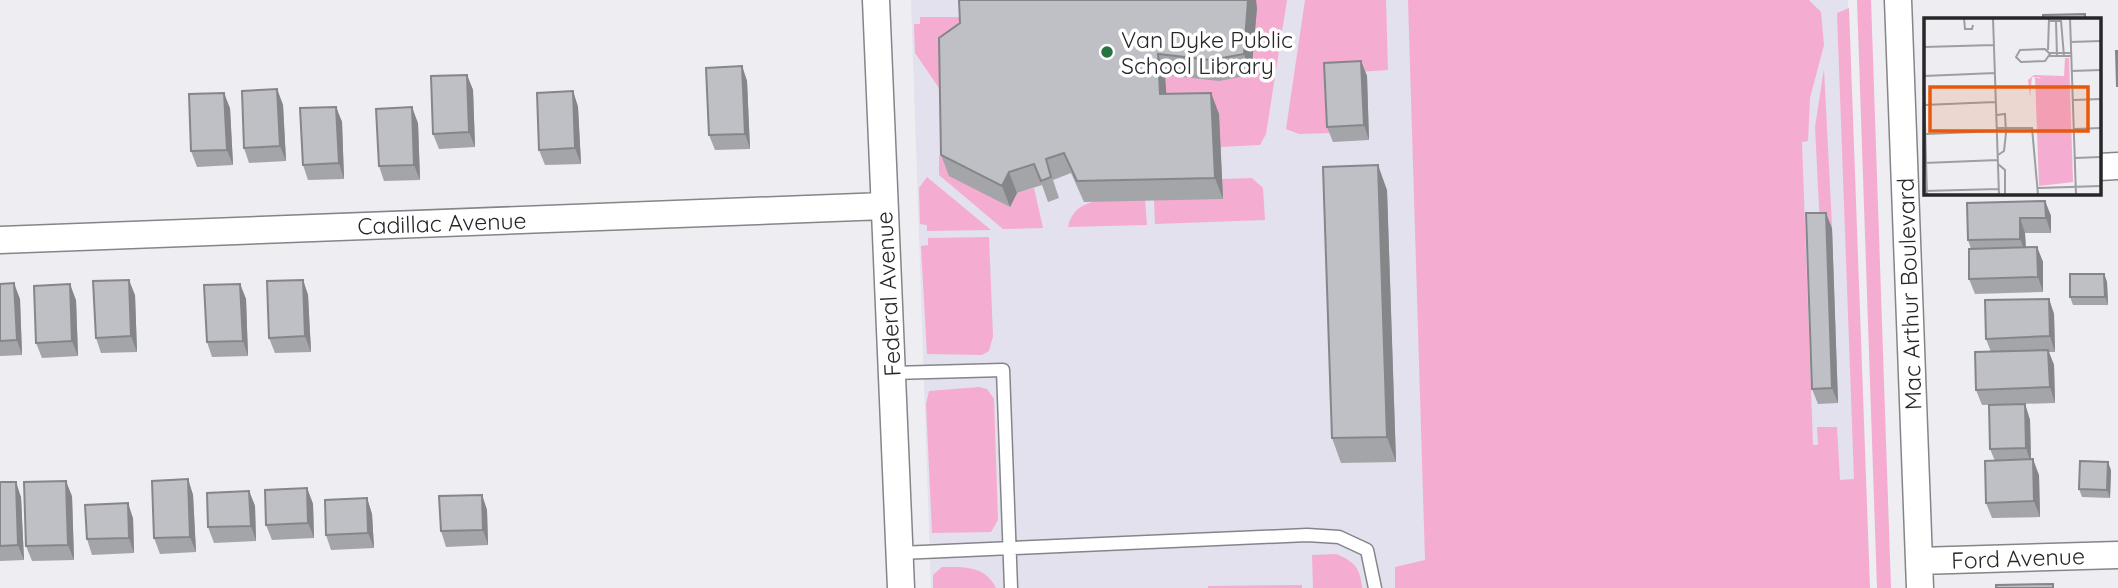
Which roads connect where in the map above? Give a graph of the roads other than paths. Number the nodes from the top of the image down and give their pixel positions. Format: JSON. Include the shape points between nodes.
{"nodes":[{"id":1,"x":876,"y":0,"type":"edge"},
{"id":2,"x":1898,"y":0,"type":"edge"},
{"id":3,"x":2118,"y":166,"type":"edge"},
{"id":4,"x":2100,"y":167,"type":"edge"},
{"id":5,"x":1915,"y":173,"type":"edge"},
{"id":6,"x":884,"y":206,"type":"junction"},
{"id":7,"x":0,"y":240,"type":"edge"},
{"id":8,"x":892,"y":373,"type":"junction"},
{"id":9,"x":1010,"y":548,"type":"junction"},
{"id":10,"x":900,"y":553,"type":"junction"},
{"id":11,"x":2118,"y":555,"type":"edge"},
{"id":12,"x":1919,"y":561,"type":"junction"},
{"id":13,"x":901,"y":588,"type":"edge"},
{"id":14,"x":1012,"y":588,"type":"edge"},
{"id":15,"x":1376,"y":588,"type":"edge"},
{"id":16,"x":1920,"y":588,"type":"edge"}],
"edges":[{"from":1,"to":6,"type":"street","name":"Federal Avenue"},
{"from":2,"to":5,"type":"street","name":"Mac Arthur Boulevard"},
{"from":3,"to":4,"type":"street"},
{"from":5,"to":12,"type":"street","name":"Mac Arthur Boulevard"},
{"from":6,"to":7,"type":"street","name":"Cadillac Avenue"},
{"from":6,"to":8,"type":"street","name":"Federal Avenue"},
{"from":8,"to":9,"type":"lane","via":[[1003,370]]},
{"from":8,"to":10,"type":"street","name":"Federal Avenue"},
{"from":9,"to":10,"type":"lane"},
{"from":9,"to":14,"type":"lane"},
{"from":9,"to":15,"type":"lane","via":[[1339,537],[1367,550]]},
{"from":10,"to":13,"type":"street","name":"Federal Avenue"},
{"from":11,"to":12,"type":"street","name":"Ford Avenue"},
{"from":12,"to":16,"type":"street","name":"Mac Arthur Boulevard"}]}
